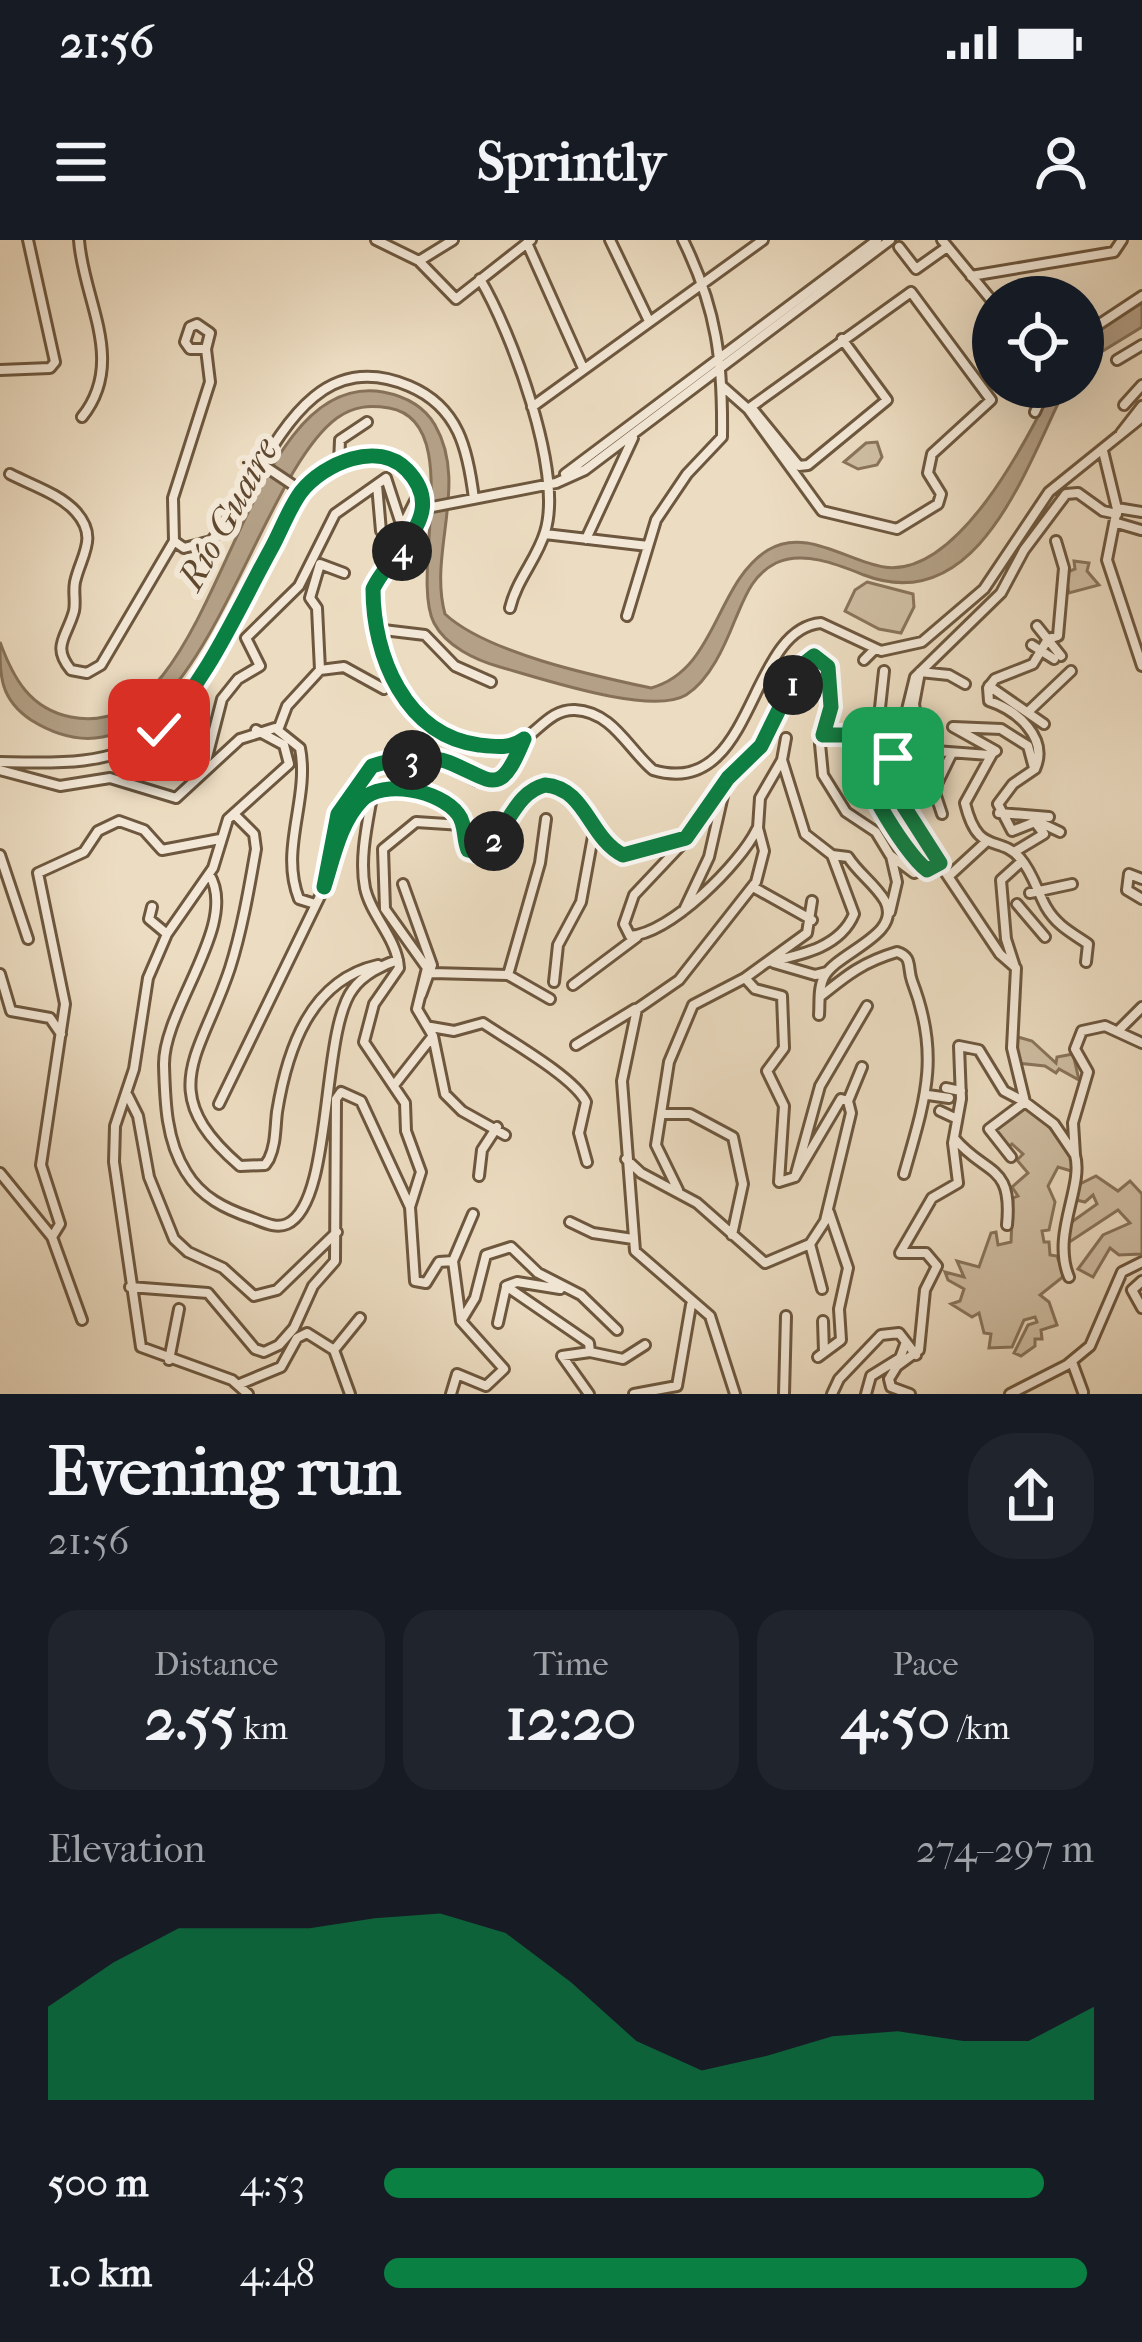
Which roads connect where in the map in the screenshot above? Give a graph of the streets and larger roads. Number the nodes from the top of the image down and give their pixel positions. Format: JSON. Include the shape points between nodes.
{"nodes":[{"id":1,"x":28,"y":240,"type":"edge"},
{"id":2,"x":79,"y":240,"type":"edge"},
{"id":3,"x":376,"y":240,"type":"edge"},
{"id":4,"x":453,"y":240,"type":"edge"},
{"id":5,"x":610,"y":240,"type":"edge"},
{"id":6,"x":682,"y":240,"type":"edge"},
{"id":7,"x":877,"y":240,"type":"edge"},
{"id":8,"x":1122,"y":240,"type":"edge"},
{"id":9,"x":529,"y":241,"type":"edge"},
{"id":10,"x":759,"y":241,"type":"edge"},
{"id":11,"x":894,"y":243,"type":"edge"},
{"id":12,"x":944,"y":243,"type":"edge"},
{"id":13,"x":419,"y":261,"type":"junction"},
{"id":14,"x":971,"y":276,"type":"joint"},
{"id":15,"x":480,"y":279,"type":"junction"},
{"id":16,"x":704,"y":283,"type":"junction"},
{"id":17,"x":1142,"y":296,"type":"edge"},
{"id":18,"x":649,"y":321,"type":"junction"},
{"id":19,"x":1104,"y":321,"type":"edge"},
{"id":20,"x":842,"y":339,"type":"junction"},
{"id":21,"x":1142,"y":345,"type":"edge"},
{"id":22,"x":206,"y":349,"type":"dead end"},
{"id":23,"x":1117,"y":360,"type":"dead end"},
{"id":24,"x":723,"y":364,"type":"junction"},
{"id":25,"x":584,"y":368,"type":"junction"},
{"id":26,"x":0,"y":370,"type":"edge"},
{"id":27,"x":1142,"y":385,"type":"edge"},
{"id":28,"x":722,"y":386,"type":"junction"},
{"id":29,"x":1124,"y":405,"type":"dead end"},
{"id":30,"x":1142,"y":406,"type":"edge"},
{"id":31,"x":532,"y":407,"type":"junction"},
{"id":32,"x":750,"y":408,"type":"junction"},
{"id":33,"x":1037,"y":408,"type":"edge"},
{"id":34,"x":1035,"y":412,"type":"dead end"},
{"id":35,"x":82,"y":417,"type":"dead end"},
{"id":36,"x":1142,"y":417,"type":"edge"},
{"id":37,"x":367,"y":422,"type":"dead end"},
{"id":38,"x":633,"y":436,"type":"junction"},
{"id":39,"x":1119,"y":436,"type":"junction"},
{"id":40,"x":1103,"y":451,"type":"junction"},
{"id":41,"x":339,"y":464,"type":"junction"},
{"id":42,"x":264,"y":466,"type":"junction"},
{"id":43,"x":10,"y":474,"type":"dead end"},
{"id":44,"x":547,"y":483,"type":"junction"},
{"id":45,"x":377,"y":485,"type":"junction"},
{"id":46,"x":299,"y":489,"type":"junction"},
{"id":47,"x":419,"y":493,"type":"junction"},
{"id":48,"x":474,"y":499,"type":"junction"},
{"id":49,"x":427,"y":508,"type":"junction"},
{"id":50,"x":1142,"y":512,"type":"edge"},
{"id":51,"x":1117,"y":515,"type":"junction"},
{"id":52,"x":1141,"y":530,"type":"edge"},
{"id":53,"x":381,"y":531,"type":"dead end"},
{"id":54,"x":545,"y":534,"type":"junction"},
{"id":55,"x":586,"y":539,"type":"junction"},
{"id":56,"x":174,"y":541,"type":"junction"},
{"id":57,"x":1056,"y":542,"type":"dead end"},
{"id":58,"x":647,"y":546,"type":"junction"},
{"id":59,"x":344,"y":572,"type":"dead end"},
{"id":60,"x":510,"y":608,"type":"dead end"},
{"id":61,"x":627,"y":616,"type":"dead end"},
{"id":62,"x":1037,"y":626,"type":"dead end"},
{"id":63,"x":375,"y":629,"type":"junction"},
{"id":64,"x":1049,"y":638,"type":"junction"},
{"id":65,"x":1036,"y":648,"type":"junction"},
{"id":66,"x":875,"y":649,"type":"junction"},
{"id":67,"x":864,"y":660,"type":"dead end"},
{"id":68,"x":1142,"y":666,"type":"edge"},
{"id":69,"x":320,"y":670,"type":"junction"},
{"id":70,"x":1071,"y":670,"type":"dead end"},
{"id":71,"x":884,"y":671,"type":"dead end"},
{"id":72,"x":920,"y":673,"type":"junction"},
{"id":73,"x":491,"y":682,"type":"dead end"},
{"id":74,"x":965,"y":684,"type":"dead end"},
{"id":75,"x":989,"y":686,"type":"junction"},
{"id":76,"x":385,"y":689,"type":"dead end"},
{"id":77,"x":1030,"y":710,"type":"junction"},
{"id":78,"x":1045,"y":724,"type":"dead end"},
{"id":79,"x":256,"y":730,"type":"junction"},
{"id":80,"x":278,"y":730,"type":"junction"},
{"id":81,"x":823,"y":735,"type":"junction"},
{"id":82,"x":852,"y":735,"type":"junction"},
{"id":83,"x":786,"y":738,"type":"dead end"},
{"id":84,"x":524,"y":739,"type":"junction"},
{"id":85,"x":952,"y":753,"type":"junction"},
{"id":86,"x":993,"y":753,"type":"junction"},
{"id":87,"x":782,"y":760,"type":"junction"},
{"id":88,"x":0,"y":766,"type":"edge"},
{"id":89,"x":1035,"y":769,"type":"junction"},
{"id":90,"x":204,"y":770,"type":"junction"},
{"id":91,"x":373,"y":791,"type":"junction"},
{"id":92,"x":722,"y":792,"type":"junction"},
{"id":93,"x":999,"y":813,"type":"junction"},
{"id":94,"x":234,"y":814,"type":"junction"},
{"id":95,"x":942,"y":814,"type":"dead end"},
{"id":96,"x":1049,"y":817,"type":"dead end"},
{"id":97,"x":546,"y":820,"type":"dead end"},
{"id":98,"x":1034,"y":822,"type":"junction"},
{"id":99,"x":464,"y":826,"type":"junction"},
{"id":100,"x":758,"y":827,"type":"junction"},
{"id":101,"x":595,"y":830,"type":"junction"},
{"id":102,"x":1020,"y":832,"type":"junction"},
{"id":103,"x":1060,"y":832,"type":"dead end"},
{"id":104,"x":220,"y":838,"type":"junction"},
{"id":105,"x":686,"y":838,"type":"junction"},
{"id":106,"x":987,"y":841,"type":"junction"},
{"id":107,"x":1026,"y":842,"type":"junction"},
{"id":108,"x":1014,"y":852,"type":"junction"},
{"id":109,"x":0,"y":855,"type":"edge"},
{"id":110,"x":832,"y":855,"type":"junction"},
{"id":111,"x":890,"y":855,"type":"junction"},
{"id":112,"x":1022,"y":861,"type":"junction"},
{"id":113,"x":940,"y":863,"type":"junction"},
{"id":114,"x":927,"y":870,"type":"junction"},
{"id":115,"x":208,"y":874,"type":"junction"},
{"id":116,"x":949,"y":876,"type":"junction"},
{"id":117,"x":1142,"y":880,"type":"edge"},
{"id":118,"x":403,"y":884,"type":"dead end"},
{"id":119,"x":1072,"y":884,"type":"dead end"},
{"id":120,"x":324,"y":887,"type":"junction"},
{"id":121,"x":753,"y":887,"type":"junction"},
{"id":122,"x":1041,"y":889,"type":"junction"},
{"id":123,"x":1030,"y":893,"type":"dead end"},
{"id":124,"x":1142,"y":898,"type":"edge"},
{"id":125,"x":812,"y":901,"type":"dead end"},
{"id":126,"x":316,"y":904,"type":"junction"},
{"id":127,"x":1017,"y":904,"type":"dead end"},
{"id":128,"x":1046,"y":907,"type":"junction"},
{"id":129,"x":152,"y":908,"type":"dead end"},
{"id":130,"x":684,"y":910,"type":"junction"},
{"id":131,"x":888,"y":917,"type":"junction"},
{"id":132,"x":1030,"y":919,"type":"junction"},
{"id":133,"x":812,"y":920,"type":"junction"},
{"id":134,"x":167,"y":934,"type":"junction"},
{"id":135,"x":638,"y":936,"type":"junction"},
{"id":136,"x":1045,"y":937,"type":"dead end"},
{"id":137,"x":28,"y":939,"type":"dead end"},
{"id":138,"x":398,"y":960,"type":"junction"},
{"id":139,"x":766,"y":962,"type":"junction"},
{"id":140,"x":1086,"y":962,"type":"dead end"},
{"id":141,"x":382,"y":965,"type":"junction"},
{"id":142,"x":1016,"y":968,"type":"junction"},
{"id":143,"x":827,"y":972,"type":"junction"},
{"id":144,"x":432,"y":973,"type":"junction"},
{"id":145,"x":0,"y":974,"type":"edge"},
{"id":146,"x":508,"y":975,"type":"junction"},
{"id":147,"x":745,"y":978,"type":"junction"},
{"id":148,"x":554,"y":982,"type":"dead end"},
{"id":149,"x":573,"y":986,"type":"dead end"},
{"id":150,"x":821,"y":996,"type":"junction"},
{"id":151,"x":418,"y":999,"type":"junction"},
{"id":152,"x":550,"y":999,"type":"dead end"},
{"id":153,"x":867,"y":1006,"type":"dead end"},
{"id":154,"x":1142,"y":1007,"type":"edge"},
{"id":155,"x":637,"y":1009,"type":"junction"},
{"id":156,"x":820,"y":1015,"type":"dead end"},
{"id":157,"x":1119,"y":1030,"type":"junction"},
{"id":158,"x":431,"y":1031,"type":"junction"},
{"id":159,"x":62,"y":1036,"type":"junction"},
{"id":160,"x":1142,"y":1043,"type":"edge"},
{"id":161,"x":576,"y":1045,"type":"dead end"},
{"id":162,"x":862,"y":1066,"type":"dead end"},
{"id":163,"x":395,"y":1084,"type":"junction"},
{"id":164,"x":962,"y":1091,"type":"junction"},
{"id":165,"x":127,"y":1095,"type":"junction"},
{"id":166,"x":928,"y":1095,"type":"junction"},
{"id":167,"x":848,"y":1101,"type":"junction"},
{"id":168,"x":1025,"y":1102,"type":"junction"},
{"id":169,"x":219,"y":1104,"type":"dead end"},
{"id":170,"x":940,"y":1111,"type":"dead end"},
{"id":171,"x":662,"y":1114,"type":"junction"},
{"id":172,"x":955,"y":1118,"type":"junction"},
{"id":173,"x":953,"y":1137,"type":"junction"},
{"id":174,"x":1075,"y":1154,"type":"junction"},
{"id":175,"x":1011,"y":1157,"type":"dead end"},
{"id":176,"x":626,"y":1159,"type":"junction"},
{"id":177,"x":587,"y":1162,"type":"dead end"},
{"id":178,"x":0,"y":1173,"type":"edge"},
{"id":179,"x":904,"y":1174,"type":"dead end"},
{"id":180,"x":479,"y":1176,"type":"dead end"},
{"id":181,"x":795,"y":1177,"type":"junction"},
{"id":182,"x":678,"y":1190,"type":"junction"},
{"id":183,"x":410,"y":1207,"type":"junction"},
{"id":184,"x":828,"y":1210,"type":"junction"},
{"id":185,"x":473,"y":1214,"type":"dead end"},
{"id":186,"x":570,"y":1222,"type":"dead end"},
{"id":187,"x":1007,"y":1225,"type":"dead end"},
{"id":188,"x":337,"y":1232,"type":"junction"},
{"id":189,"x":52,"y":1237,"type":"junction"},
{"id":190,"x":732,"y":1237,"type":"junction"},
{"id":191,"x":633,"y":1239,"type":"junction"},
{"id":192,"x":810,"y":1244,"type":"junction"},
{"id":193,"x":453,"y":1261,"type":"junction"},
{"id":194,"x":1142,"y":1262,"type":"edge"},
{"id":195,"x":1069,"y":1277,"type":"dead end"},
{"id":196,"x":1142,"y":1281,"type":"edge"},
{"id":197,"x":506,"y":1286,"type":"junction"},
{"id":198,"x":130,"y":1287,"type":"junction"},
{"id":199,"x":566,"y":1289,"type":"junction"},
{"id":200,"x":822,"y":1289,"type":"dead end"},
{"id":201,"x":691,"y":1305,"type":"junction"},
{"id":202,"x":1142,"y":1308,"type":"edge"},
{"id":203,"x":178,"y":1309,"type":"dead end"},
{"id":204,"x":786,"y":1316,"type":"dead end"},
{"id":205,"x":360,"y":1318,"type":"dead end"},
{"id":206,"x":82,"y":1320,"type":"dead end"},
{"id":207,"x":460,"y":1322,"type":"junction"},
{"id":208,"x":823,"y":1322,"type":"dead end"},
{"id":209,"x":498,"y":1324,"type":"dead end"},
{"id":210,"x":617,"y":1330,"type":"dead end"},
{"id":211,"x":906,"y":1340,"type":"junction"},
{"id":212,"x":645,"y":1345,"type":"dead end"},
{"id":213,"x":334,"y":1350,"type":"junction"},
{"id":214,"x":590,"y":1352,"type":"junction"},
{"id":215,"x":916,"y":1355,"type":"junction"},
{"id":216,"x":169,"y":1360,"type":"junction"},
{"id":217,"x":1072,"y":1362,"type":"junction"},
{"id":218,"x":240,"y":1384,"type":"junction"},
{"id":219,"x":1083,"y":1392,"type":"edge"},
{"id":220,"x":248,"y":1394,"type":"edge"},
{"id":221,"x":350,"y":1394,"type":"edge"},
{"id":222,"x":451,"y":1394,"type":"edge"},
{"id":223,"x":590,"y":1394,"type":"edge"},
{"id":224,"x":634,"y":1394,"type":"edge"},
{"id":225,"x":735,"y":1394,"type":"edge"},
{"id":226,"x":784,"y":1394,"type":"edge"},
{"id":227,"x":832,"y":1394,"type":"edge"},
{"id":228,"x":866,"y":1394,"type":"edge"},
{"id":229,"x":910,"y":1394,"type":"edge"},
{"id":230,"x":1010,"y":1394,"type":"edge"}],
"edges":[{"from":1,"to":26,"type":"street","via":[[54,358],[50,368]]},
{"from":2,"to":35,"type":"street","via":[[103,346],[97,392]]},
{"from":3,"to":13,"type":"street"},
{"from":4,"to":13,"type":"street"},
{"from":5,"to":18,"type":"street"},
{"from":6,"to":16,"type":"street"},
{"from":7,"to":24,"type":"street"},
{"from":8,"to":14,"type":"street","via":[[1114,252]]},
{"from":9,"to":15,"type":"street"},
{"from":9,"to":25,"type":"street"},
{"from":10,"to":16,"type":"street"},
{"from":11,"to":12,"type":"street","via":[[916,269]]},
{"from":11,"to":24,"type":"street"},
{"from":12,"to":14,"type":"street"},
{"from":13,"to":15,"type":"street","via":[[448,296],[463,295]]},
{"from":15,"to":31,"type":"street"},
{"from":16,"to":18,"type":"street"},
{"from":16,"to":24,"type":"street"},
{"from":17,"to":19,"type":"street"},
{"from":18,"to":25,"type":"street"},
{"from":20,"to":32,"type":"street"},
{"from":20,"to":32,"type":"street","via":[[887,400],[808,465],[799,466]]},
{"from":20,"to":32,"type":"street","via":[[911,292],[988,391],[991,400],[932,454],[928,472],[942,500],[914,523],[890,529],[818,509]]},
{"from":21,"to":23,"type":"street"},
{"from":22,"to":56,"type":"street","via":[[210,382],[173,498]]},
{"from":24,"to":28,"type":"street"},
{"from":24,"to":38,"type":"street"},
{"from":24,"to":44,"type":"street"},
{"from":25,"to":31,"type":"street"},
{"from":27,"to":29,"type":"street"},
{"from":28,"to":32,"type":"street"},
{"from":28,"to":58,"type":"street","via":[[722,437],[668,498]]},
{"from":30,"to":39,"type":"street"},
{"from":31,"to":44,"type":"street"},
{"from":33,"to":34,"type":"street"},
{"from":36,"to":39,"type":"street"},
{"from":37,"to":41,"type":"street","via":[[340,440]]},
{"from":38,"to":44,"type":"street","via":[[568,479]]},
{"from":38,"to":55,"type":"street"},
{"from":39,"to":40,"type":"street"},
{"from":40,"to":51,"type":"street"},
{"from":40,"to":66,"type":"street","via":[[1039,503],[984,589],[941,629],[907,649]]},
{"from":41,"to":46,"type":"street"},
{"from":41,"to":47,"type":"street","via":[[386,457],[411,474]]},
{"from":42,"to":46,"type":"street"},
{"from":42,"to":48,"type":"street","via":[[274,438],[310,401],[375,378],[413,387],[450,415],[465,443]]},
{"from":42,"to":56,"type":"street","via":[[211,541],[184,548]]},
{"from":43,"to":56,"type":"street","via":[[72,508],[86,528],[90,543],[59,643],[71,670],[101,665]]},
{"from":44,"to":48,"type":"street"},
{"from":44,"to":54,"type":"street"},
{"from":45,"to":47,"type":"street","via":[[386,478],[401,527]]},
{"from":45,"to":53,"type":"street"},
{"from":45,"to":90,"type":"street","via":[[335,514],[299,586],[249,634],[260,666],[222,699]]},
{"from":46,"to":88,"type":"street","via":[[225,634],[159,730],[119,752]]},
{"from":47,"to":49,"type":"street"},
{"from":48,"to":49,"type":"street"},
{"from":49,"to":63,"type":"street","via":[[373,589]]},
{"from":50,"to":51,"type":"street"},
{"from":51,"to":52,"type":"street"},
{"from":51,"to":68,"type":"street","via":[[1107,560]]},
{"from":51,"to":72,"type":"street","via":[[1066,494],[1001,593]]},
{"from":54,"to":55,"type":"street"},
{"from":54,"to":60,"type":"street","via":[[516,581]]},
{"from":55,"to":58,"type":"street"},
{"from":57,"to":64,"type":"street","via":[[1063,610],[1058,636]]},
{"from":58,"to":61,"type":"street"},
{"from":59,"to":69,"type":"street","via":[[320,564],[316,570],[310,598]]},
{"from":62,"to":64,"type":"street"},
{"from":63,"to":73,"type":"street","via":[[425,634],[455,666]]},
{"from":63,"to":84,"type":"street","via":[[389,670],[428,725],[482,746]]},
{"from":64,"to":65,"type":"street"},
{"from":64,"to":65,"type":"street","via":[[1058,657]]},
{"from":65,"to":75,"type":"street","via":[[1034,664]]},
{"from":66,"to":67,"type":"street"},
{"from":66,"to":84,"type":"street","via":[[821,623],[793,631],[739,734],[687,770],[653,770],[616,728],[574,710]]},
{"from":69,"to":76,"type":"street","via":[[344,667]]},
{"from":69,"to":80,"type":"street","via":[[287,706]]},
{"from":70,"to":77,"type":"street"},
{"from":71,"to":82,"type":"street","via":[[876,724]]},
{"from":72,"to":74,"type":"street"},
{"from":72,"to":85,"type":"street","via":[[919,742]]},
{"from":72,"to":113,"type":"street","via":[[892,767],[903,805]]},
{"from":75,"to":77,"type":"street"},
{"from":75,"to":89,"type":"street","via":[[989,700],[1035,736]]},
{"from":77,"to":78,"type":"street"},
{"from":79,"to":80,"type":"street"},
{"from":79,"to":90,"type":"street"},
{"from":79,"to":94,"type":"street","via":[[284,745],[289,764]]},
{"from":80,"to":126,"type":"street","via":[[294,740],[303,765],[294,887],[299,899]]},
{"from":81,"to":82,"type":"street"},
{"from":81,"to":92,"type":"street","via":[[828,667],[814,656],[800,667],[761,746]]},
{"from":81,"to":111,"type":"street","via":[[820,762],[832,798],[876,832]]},
{"from":82,"to":114,"type":"street","via":[[908,853]]},
{"from":83,"to":87,"type":"street"},
{"from":84,"to":120,"type":"street","via":[[514,765],[493,781],[436,760],[372,766],[338,814]]},
{"from":85,"to":86,"type":"street"},
{"from":85,"to":95,"type":"street","via":[[934,790]]},
{"from":86,"to":89,"type":"street","via":[[990,743],[953,728],[1013,734],[1028,746]]},
{"from":86,"to":106,"type":"street","via":[[965,803],[970,824]]},
{"from":87,"to":100,"type":"street","via":[[760,798]]},
{"from":87,"to":110,"type":"street","via":[[805,834]]},
{"from":88,"to":90,"type":"street","via":[[60,786],[110,778],[176,798]]},
{"from":89,"to":93,"type":"street","via":[[1005,793]]},
{"from":91,"to":99,"type":"street","via":[[436,799]]},
{"from":91,"to":120,"type":"street","via":[[341,835]]},
{"from":91,"to":138,"type":"street","via":[[365,890]]},
{"from":92,"to":105,"type":"street"},
{"from":92,"to":130,"type":"street","via":[[709,857]]},
{"from":93,"to":96,"type":"street"},
{"from":93,"to":102,"type":"street"},
{"from":94,"to":104,"type":"street"},
{"from":94,"to":141,"type":"street","via":[[250,827],[256,849],[230,969],[194,1048],[190,1104],[240,1166],[269,1159],[285,1069],[316,1002],[353,972]]},
{"from":97,"to":146,"type":"street"},
{"from":98,"to":102,"type":"street"},
{"from":98,"to":103,"type":"street"},
{"from":98,"to":107,"type":"street","via":[[1044,834]]},
{"from":99,"to":101,"type":"street","via":[[468,850],[483,850],[525,794],[545,785],[573,797]]},
{"from":99,"to":151,"type":"street","via":[[416,822],[383,849],[385,909],[427,968]]},
{"from":100,"to":121,"type":"street","via":[[764,851]]},
{"from":100,"to":130,"type":"street","via":[[748,849]]},
{"from":101,"to":105,"type":"street","via":[[623,855]]},
{"from":101,"to":148,"type":"street"},
{"from":102,"to":107,"type":"street"},
{"from":104,"to":115,"type":"street"},
{"from":104,"to":159,"type":"street","via":[[162,850],[144,830],[118,821],[98,831],[84,853],[38,873],[65,1004]]},
{"from":105,"to":135,"type":"street","via":[[634,895],[624,924]]},
{"from":106,"to":108,"type":"street"},
{"from":106,"to":116,"type":"street"},
{"from":107,"to":108,"type":"street"},
{"from":108,"to":112,"type":"street"},
{"from":109,"to":137,"type":"street"},
{"from":110,"to":131,"type":"street","via":[[848,857],[868,878]]},
{"from":110,"to":139,"type":"street","via":[[852,921],[817,948]]},
{"from":111,"to":114,"type":"street","via":[[914,873]]},
{"from":111,"to":131,"type":"street","via":[[897,881]]},
{"from":112,"to":122,"type":"street"},
{"from":112,"to":142,"type":"street","via":[[1001,880]]},
{"from":113,"to":114,"type":"street"},
{"from":113,"to":116,"type":"street"},
{"from":115,"to":134,"type":"street"},
{"from":115,"to":141,"type":"street","via":[[217,898],[212,926],[164,1053],[170,1135],[186,1173],[214,1202],[275,1226],[298,1214],[320,1154],[343,1012],[356,985]]},
{"from":116,"to":142,"type":"street"},
{"from":117,"to":124,"type":"street","via":[[1129,874],[1126,882]]},
{"from":118,"to":144,"type":"street"},
{"from":119,"to":122,"type":"street"},
{"from":120,"to":126,"type":"street"},
{"from":121,"to":133,"type":"street"},
{"from":121,"to":155,"type":"street","via":[[679,980]]},
{"from":122,"to":123,"type":"street"},
{"from":122,"to":128,"type":"street"},
{"from":125,"to":133,"type":"street"},
{"from":126,"to":169,"type":"street"},
{"from":127,"to":132,"type":"street"},
{"from":128,"to":132,"type":"street"},
{"from":128,"to":140,"type":"street","via":[[1088,944]]},
{"from":129,"to":134,"type":"street","via":[[148,919]]},
{"from":130,"to":135,"type":"street"},
{"from":131,"to":143,"type":"street"},
{"from":132,"to":136,"type":"street"},
{"from":133,"to":139,"type":"street","via":[[797,943]]},
{"from":134,"to":165,"type":"street","via":[[148,978]]},
{"from":135,"to":149,"type":"street"},
{"from":138,"to":141,"type":"street"},
{"from":138,"to":163,"type":"street","via":[[364,1042]]},
{"from":139,"to":143,"type":"street"},
{"from":139,"to":147,"type":"street"},
{"from":142,"to":168,"type":"street","via":[[1012,1048]]},
{"from":143,"to":150,"type":"street"},
{"from":144,"to":146,"type":"street"},
{"from":144,"to":151,"type":"street"},
{"from":145,"to":159,"type":"street","via":[[11,1011],[50,1018]]},
{"from":146,"to":152,"type":"street"},
{"from":147,"to":171,"type":"street","via":[[688,1011]]},
{"from":147,"to":181,"type":"street","via":[[782,996],[784,1048],[767,1077],[784,1106],[777,1179]]},
{"from":150,"to":156,"type":"street"},
{"from":150,"to":166,"type":"street","via":[[853,967],[904,952],[925,1006]]},
{"from":151,"to":158,"type":"street"},
{"from":153,"to":181,"type":"street","via":[[820,1086]]},
{"from":154,"to":157,"type":"street"},
{"from":155,"to":161,"type":"street"},
{"from":155,"to":176,"type":"street","via":[[622,1081]]},
{"from":157,"to":160,"type":"street"},
{"from":157,"to":174,"type":"street","via":[[1089,1028],[1075,1039],[1088,1072],[1073,1123]]},
{"from":158,"to":163,"type":"street"},
{"from":158,"to":177,"type":"street","via":[[483,1023],[577,1088],[586,1102],[579,1133]]},
{"from":158,"to":180,"type":"street","via":[[445,1094],[501,1131],[482,1150]]},
{"from":159,"to":189,"type":"street","via":[[40,1165],[60,1224]]},
{"from":162,"to":167,"type":"street"},
{"from":163,"to":183,"type":"street","via":[[419,1159]]},
{"from":164,"to":166,"type":"street"},
{"from":164,"to":168,"type":"street","via":[[956,1057],[963,1044],[979,1050],[1004,1091]]},
{"from":164,"to":172,"type":"street"},
{"from":165,"to":188,"type":"street","via":[[148,1177],[175,1239],[254,1296],[278,1290]]},
{"from":165,"to":198,"type":"street","via":[[114,1162]]},
{"from":166,"to":179,"type":"street"},
{"from":167,"to":181,"type":"street","via":[[837,1102]]},
{"from":167,"to":184,"type":"street","via":[[850,1127]]},
{"from":168,"to":174,"type":"street"},
{"from":168,"to":175,"type":"street","via":[[989,1130]]},
{"from":170,"to":172,"type":"street"},
{"from":171,"to":182,"type":"street","via":[[657,1155]]},
{"from":171,"to":190,"type":"street","via":[[690,1114],[733,1137],[743,1184]]},
{"from":172,"to":173,"type":"street"},
{"from":173,"to":187,"type":"street","via":[[1003,1178]]},
{"from":173,"to":215,"type":"street","via":[[958,1183],[932,1198],[900,1253],[926,1253],[937,1267],[925,1290]]},
{"from":174,"to":195,"type":"street","via":[[1079,1175],[1066,1207]]},
{"from":176,"to":182,"type":"street"},
{"from":176,"to":191,"type":"street"},
{"from":178,"to":189,"type":"street"},
{"from":182,"to":190,"type":"street"},
{"from":183,"to":188,"type":"street","via":[[362,1101],[341,1092]]},
{"from":183,"to":193,"type":"street","via":[[415,1281],[426,1283],[439,1262]]},
{"from":184,"to":192,"type":"street"},
{"from":184,"to":208,"type":"street","via":[[848,1268],[843,1335],[821,1355]]},
{"from":185,"to":193,"type":"street"},
{"from":186,"to":191,"type":"street"},
{"from":188,"to":198,"type":"street","via":[[331,1270],[272,1350],[246,1341],[208,1293]]},
{"from":189,"to":206,"type":"street"},
{"from":190,"to":192,"type":"street","via":[[765,1264]]},
{"from":191,"to":201,"type":"street","via":[[640,1261]]},
{"from":192,"to":200,"type":"street"},
{"from":193,"to":207,"type":"street"},
{"from":194,"to":217,"type":"street","via":[[1121,1272],[1090,1346]]},
{"from":196,"to":202,"type":"street","via":[[1132,1290]]},
{"from":197,"to":199,"type":"street"},
{"from":197,"to":209,"type":"street"},
{"from":197,"to":214,"type":"street","via":[[589,1343]]},
{"from":198,"to":216,"type":"street","via":[[137,1341]]},
{"from":199,"to":207,"type":"street","via":[[518,1249],[494,1249]]},
{"from":199,"to":210,"type":"street"},
{"from":201,"to":224,"type":"street","via":[[677,1385]]},
{"from":201,"to":225,"type":"street","via":[[716,1326]]},
{"from":203,"to":216,"type":"street"},
{"from":204,"to":226,"type":"street"},
{"from":205,"to":213,"type":"street"},
{"from":207,"to":222,"type":"street","via":[[504,1369],[486,1386],[457,1374]]},
{"from":211,"to":215,"type":"street"},
{"from":211,"to":227,"type":"street","via":[[881,1335]]},
{"from":211,"to":228,"type":"street","via":[[900,1358],[871,1376]]},
{"from":212,"to":214,"type":"street","via":[[623,1359]]},
{"from":213,"to":218,"type":"street","via":[[302,1334],[281,1367]]},
{"from":213,"to":221,"type":"street"},
{"from":214,"to":223,"type":"street","via":[[562,1356]]},
{"from":215,"to":229,"type":"street","via":[[889,1379]]},
{"from":216,"to":218,"type":"street"},
{"from":217,"to":219,"type":"street"},
{"from":217,"to":230,"type":"street"},
{"from":218,"to":220,"type":"street"}]}
